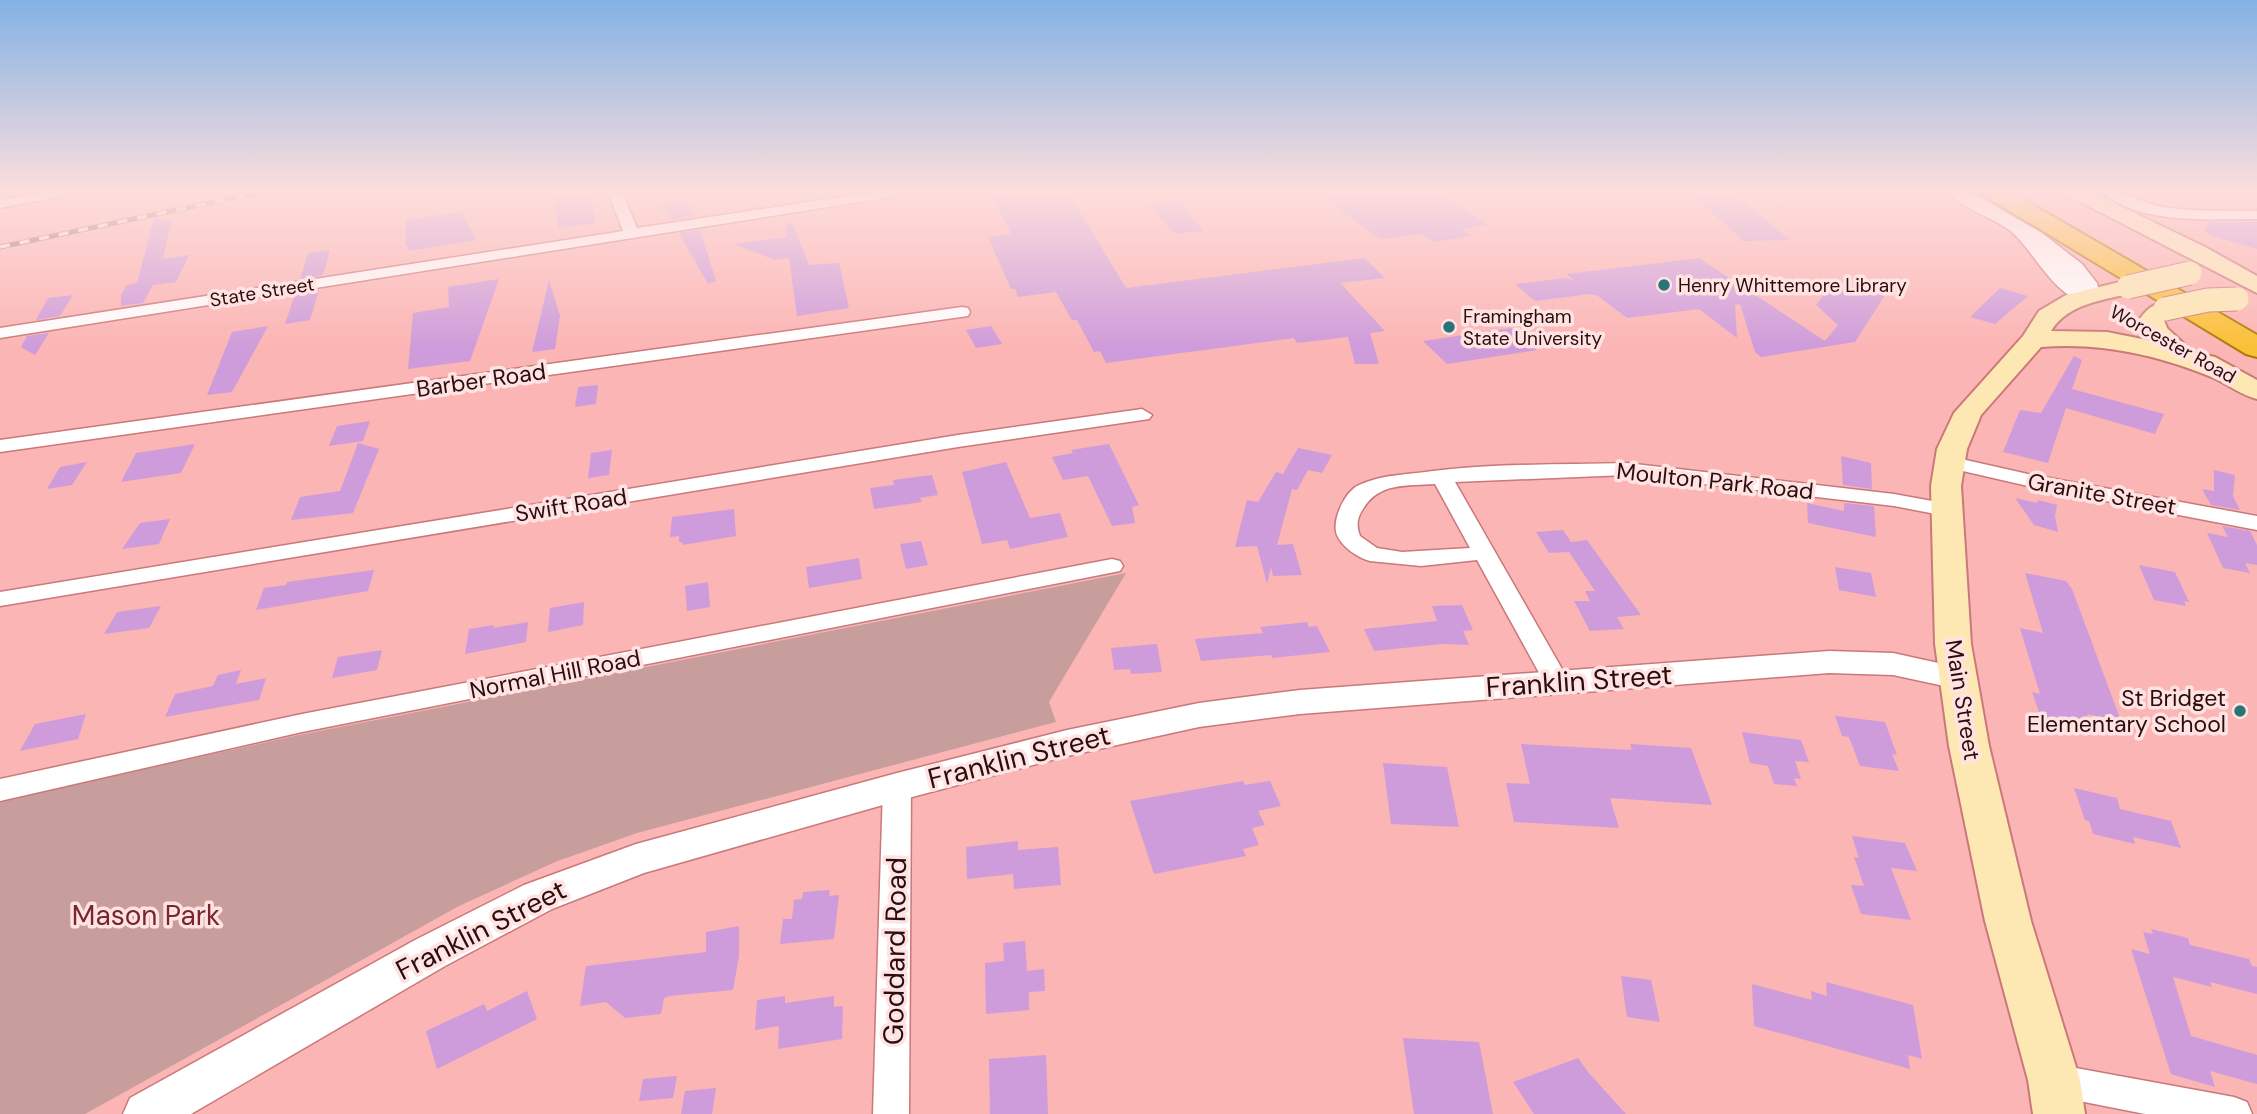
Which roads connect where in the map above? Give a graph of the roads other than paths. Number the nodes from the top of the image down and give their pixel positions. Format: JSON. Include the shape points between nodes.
{"nodes":[{"id":1,"x":568,"y":244,"type":"edge"},
{"id":2,"x":2032,"y":244,"type":"edge"},
{"id":3,"x":2087,"y":244,"type":"edge"},
{"id":4,"x":2113,"y":244,"type":"edge"},
{"id":5,"x":2188,"y":244,"type":"edge"},
{"id":6,"x":2246,"y":271,"type":"edge"},
{"id":7,"x":2250,"y":296,"type":"edge"},
{"id":8,"x":2146,"y":298,"type":"junction"},
{"id":9,"x":2109,"y":309,"type":"junction"},
{"id":10,"x":962,"y":312,"type":"dead end"},
{"id":11,"x":2257,"y":327,"type":"edge"},
{"id":12,"x":0,"y":333,"type":"edge"},
{"id":13,"x":2033,"y":340,"type":"junction"},
{"id":14,"x":2170,"y":343,"type":"junction"},
{"id":15,"x":2257,"y":348,"type":"edge"},
{"id":16,"x":2224,"y":373,"type":"junction"},
{"id":17,"x":2257,"y":391,"type":"edge"},
{"id":18,"x":1142,"y":415,"type":"dead end"},
{"id":19,"x":0,"y":446,"type":"edge"},
{"id":20,"x":1948,"y":462,"type":"junction"},
{"id":21,"x":1441,"y":476,"type":"junction"},
{"id":22,"x":1946,"y":510,"type":"junction"},
{"id":23,"x":2257,"y":523,"type":"edge"},
{"id":24,"x":1484,"y":552,"type":"junction"},
{"id":25,"x":1112,"y":566,"type":"dead end"},
{"id":26,"x":0,"y":599,"type":"edge"},
{"id":27,"x":1958,"y":678,"type":"junction"},
{"id":28,"x":1557,"y":683,"type":"junction"},
{"id":29,"x":897,"y":788,"type":"junction"},
{"id":30,"x":0,"y":790,"type":"edge"},
{"id":31,"x":2062,"y":1103,"type":"edge"},
{"id":32,"x":147,"y":1114,"type":"edge"},
{"id":33,"x":891,"y":1114,"type":"edge"},
{"id":34,"x":2234,"y":1114,"type":"edge"}],
"edges":[{"from":1,"to":12,"type":"street","name":"State Street"},
{"from":2,"to":9,"type":"street","via":[[2060,278]]},
{"from":3,"to":15,"type":"highway","name":"Worcester Road"},
{"from":4,"to":11,"type":"highway"},
{"from":5,"to":6,"type":"main road"},
{"from":6,"to":7,"type":"main road"},
{"from":6,"to":8,"type":"main road","via":[[2199,278]]},
{"from":7,"to":8,"type":"main road","bridge":true},
{"from":8,"to":9,"type":"main road","name":"Main Street"},
{"from":8,"to":14,"type":"main road","via":[[2157,312],[2151,320],[2157,332]]},
{"from":9,"to":13,"type":"main road","name":"Main Street"},
{"from":9,"to":14,"type":"main road","name":"Worcester Road"},
{"from":10,"to":19,"type":"street","name":"Barber Road"},
{"from":13,"to":16,"type":"main road","via":[[2113,340],[2153,348]]},
{"from":13,"to":20,"type":"main road","name":"Main Street","via":[[1968,413]]},
{"from":14,"to":16,"type":"main road","name":"Worcester Road"},
{"from":16,"to":17,"type":"main road","name":"Worcester Road"},
{"from":18,"to":26,"type":"street","name":"Swift Road","via":[[958,441]]},
{"from":20,"to":22,"type":"main road","name":"Main Street"},
{"from":20,"to":23,"type":"street","name":"Granite Street"},
{"from":21,"to":22,"type":"street","name":"Moulton Park Road","via":[[1644,470]]},
{"from":21,"to":24,"type":"street"},
{"from":21,"to":24,"type":"street","name":"Moulton Park Road","via":[[1386,482],[1363,491],[1347,517],[1350,539],[1370,554],[1402,559]]},
{"from":22,"to":27,"type":"main road","name":"Main Street"},
{"from":24,"to":28,"type":"street"},
{"from":25,"to":30,"type":"street","name":"Normal Hill Road","via":[[302,723]]},
{"from":27,"to":28,"type":"street","name":"Franklin Street","via":[[1860,662]]},
{"from":27,"to":31,"type":"main road","name":"Main Street","via":[[1979,800],[2005,908]]},
{"from":28,"to":29,"type":"street","name":"Franklin Street","via":[[1300,702],[1199,715],[1078,740]]},
{"from":29,"to":32,"type":"street","name":"Franklin Street","via":[[684,845],[538,897]]},
{"from":29,"to":33,"type":"street","name":"Goddard Road"},
{"from":31,"to":34,"type":"street"}]}
